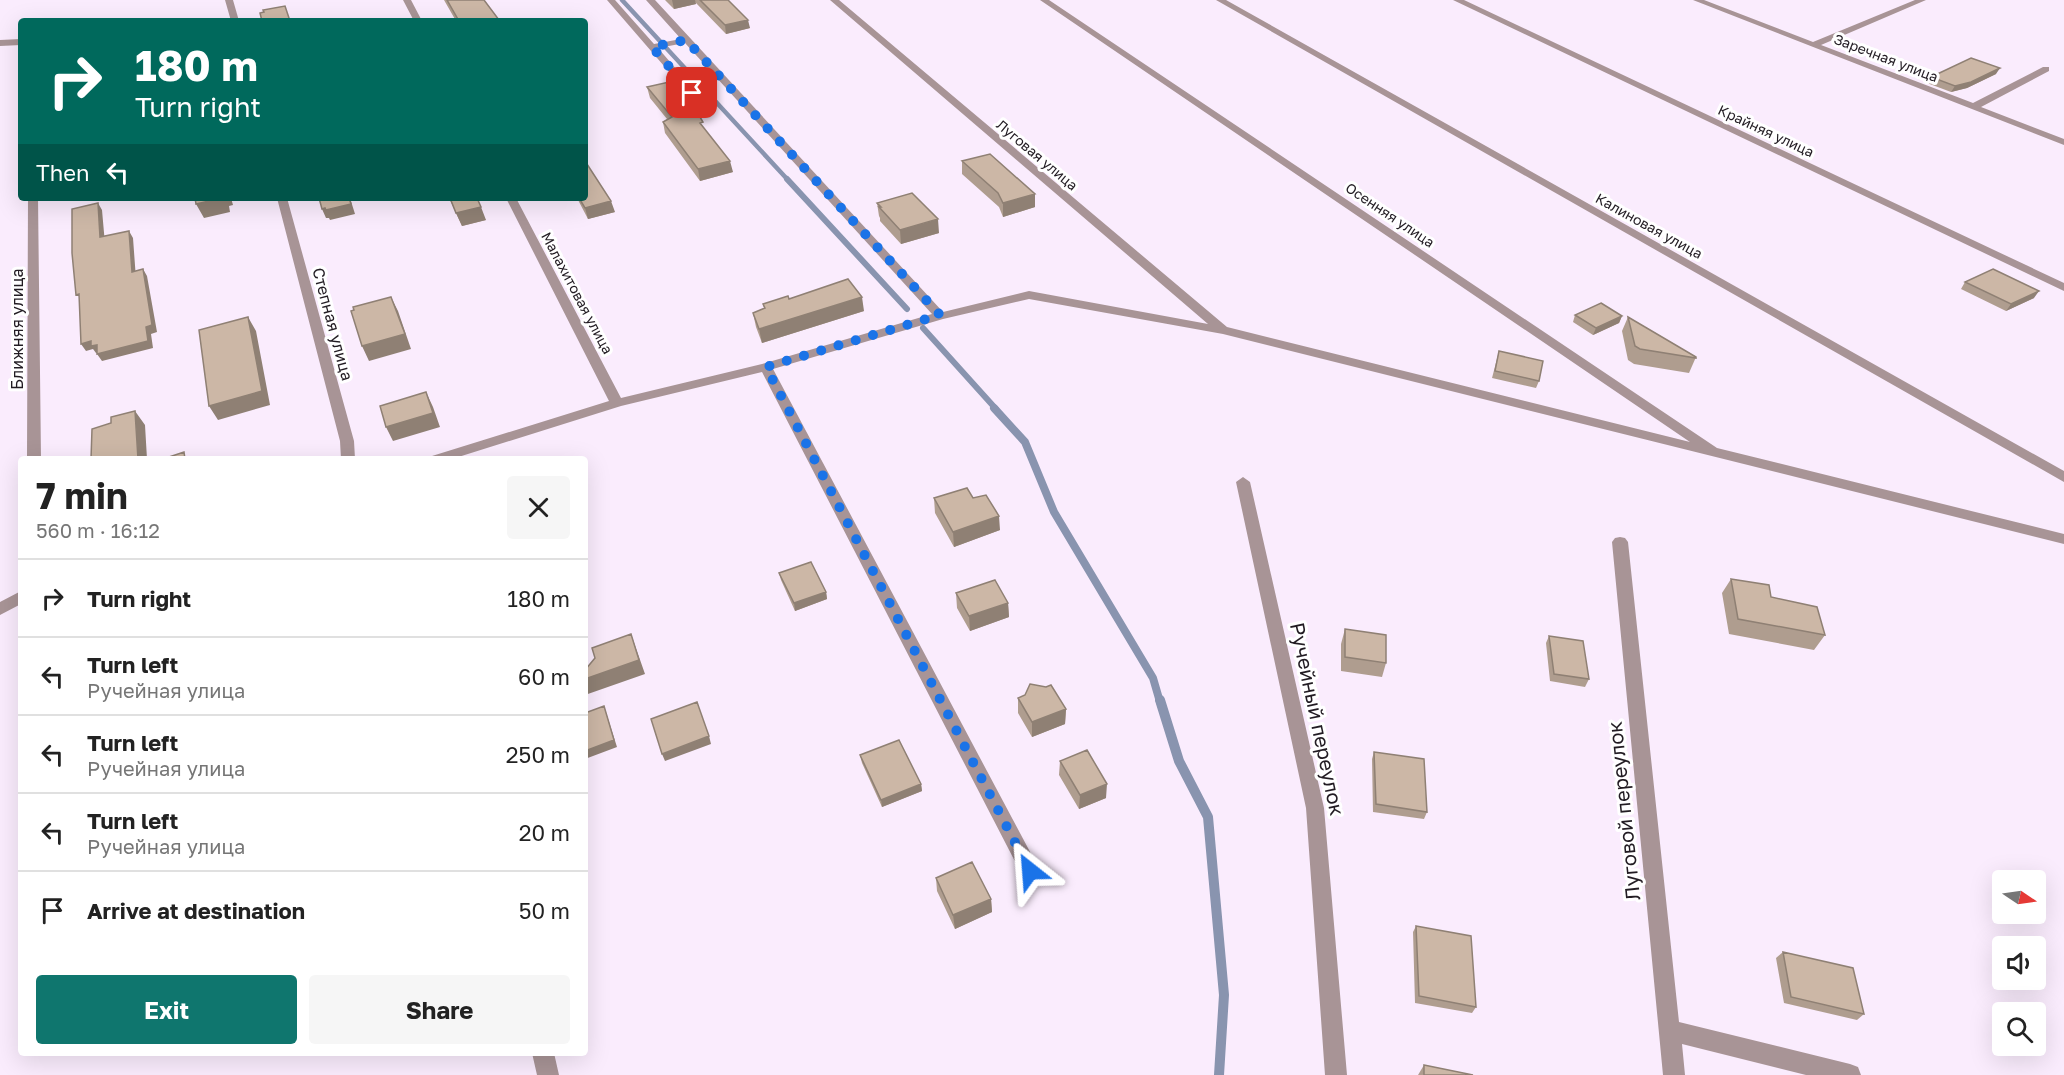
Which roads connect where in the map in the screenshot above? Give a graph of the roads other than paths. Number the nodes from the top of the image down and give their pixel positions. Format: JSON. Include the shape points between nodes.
{"nodes":[{"id":1,"x":230,"y":0,"type":"edge"},
{"id":2,"x":407,"y":0,"type":"edge"},
{"id":3,"x":611,"y":0,"type":"edge"},
{"id":4,"x":650,"y":0,"type":"edge"},
{"id":5,"x":834,"y":0,"type":"edge"},
{"id":6,"x":1044,"y":0,"type":"edge"},
{"id":7,"x":1220,"y":0,"type":"edge"},
{"id":8,"x":1457,"y":0,"type":"edge"},
{"id":9,"x":1697,"y":0,"type":"edge"},
{"id":10,"x":1922,"y":0,"type":"edge"},
{"id":11,"x":234,"y":18,"type":"edge"},
{"id":12,"x":416,"y":18,"type":"edge"},
{"id":13,"x":686,"y":40,"type":"junction"},
{"id":14,"x":18,"y":42,"type":"edge"},
{"id":15,"x":0,"y":43,"type":"edge"},
{"id":16,"x":1813,"y":45,"type":"junction"},
{"id":17,"x":652,"y":47,"type":"junction"},
{"id":18,"x":2046,"y":69,"type":"dead end"},
{"id":19,"x":1973,"y":107,"type":"junction"},
{"id":20,"x":705,"y":108,"type":"dead end"},
{"id":21,"x":2064,"y":142,"type":"edge"},
{"id":22,"x":33,"y":201,"type":"edge"},
{"id":23,"x":283,"y":201,"type":"edge"},
{"id":24,"x":512,"y":201,"type":"edge"},
{"id":25,"x":2064,"y":287,"type":"edge"},
{"id":26,"x":940,"y":315,"type":"junction"},
{"id":27,"x":1223,"y":330,"type":"junction"},
{"id":28,"x":766,"y":367,"type":"junction"},
{"id":29,"x":617,"y":403,"type":"junction"},
{"id":30,"x":1720,"y":455,"type":"junction"},
{"id":31,"x":34,"y":456,"type":"edge"},
{"id":32,"x":348,"y":456,"type":"edge"},
{"id":33,"x":447,"y":456,"type":"edge"},
{"id":34,"x":2064,"y":477,"type":"edge"},
{"id":35,"x":1243,"y":482,"type":"dead end"},
{"id":36,"x":2064,"y":539,"type":"edge"},
{"id":37,"x":1620,"y":542,"type":"dead end"},
{"id":38,"x":18,"y":599,"type":"edge"},
{"id":39,"x":0,"y":609,"type":"edge"},
{"id":40,"x":1030,"y":871,"type":"dead end"},
{"id":41,"x":1669,"y":1030,"type":"junction"},
{"id":42,"x":544,"y":1056,"type":"edge"},
{"id":43,"x":548,"y":1075,"type":"edge"},
{"id":44,"x":1336,"y":1075,"type":"edge"},
{"id":45,"x":1674,"y":1075,"type":"edge"},
{"id":46,"x":1850,"y":1075,"type":"edge"}],
"edges":[{"from":1,"to":11,"type":"street"},
{"from":2,"to":12,"type":"street"},
{"from":3,"to":17,"type":"street"},
{"from":4,"to":13,"type":"street"},
{"from":5,"to":27,"type":"street","name":"Луговая улица"},
{"from":6,"to":30,"type":"street","name":"Осенняя улица"},
{"from":7,"to":34,"type":"street","name":"Калиновая улица"},
{"from":8,"to":25,"type":"street","name":"Крайняя улица"},
{"from":9,"to":16,"type":"street","name":"Заречная улица"},
{"from":10,"to":16,"type":"street"},
{"from":13,"to":17,"type":"street"},
{"from":13,"to":26,"type":"street"},
{"from":14,"to":15,"type":"street"},
{"from":16,"to":19,"type":"street","name":"Заречная улица"},
{"from":17,"to":20,"type":"street"},
{"from":18,"to":19,"type":"street"},
{"from":19,"to":21,"type":"street","name":"Заречная улица"},
{"from":22,"to":31,"type":"street","name":"Ближняя улица"},
{"from":23,"to":32,"type":"street","name":"Степная улица"},
{"from":24,"to":29,"type":"street","name":"Малахитовая улица"},
{"from":26,"to":27,"type":"street","via":[[1029,295]]},
{"from":26,"to":28,"type":"street"},
{"from":27,"to":30,"type":"street"},
{"from":28,"to":29,"type":"street"},
{"from":28,"to":40,"type":"street"},
{"from":29,"to":33,"type":"street"},
{"from":30,"to":36,"type":"street"},
{"from":35,"to":44,"type":"street","name":"Ручейный переулок","via":[[1316,807]]},
{"from":37,"to":41,"type":"street","name":"Луговой переулок"},
{"from":38,"to":39,"type":"street"},
{"from":41,"to":45,"type":"street","name":"Луговой переулок"},
{"from":41,"to":46,"type":"street"},
{"from":42,"to":43,"type":"street"}]}
